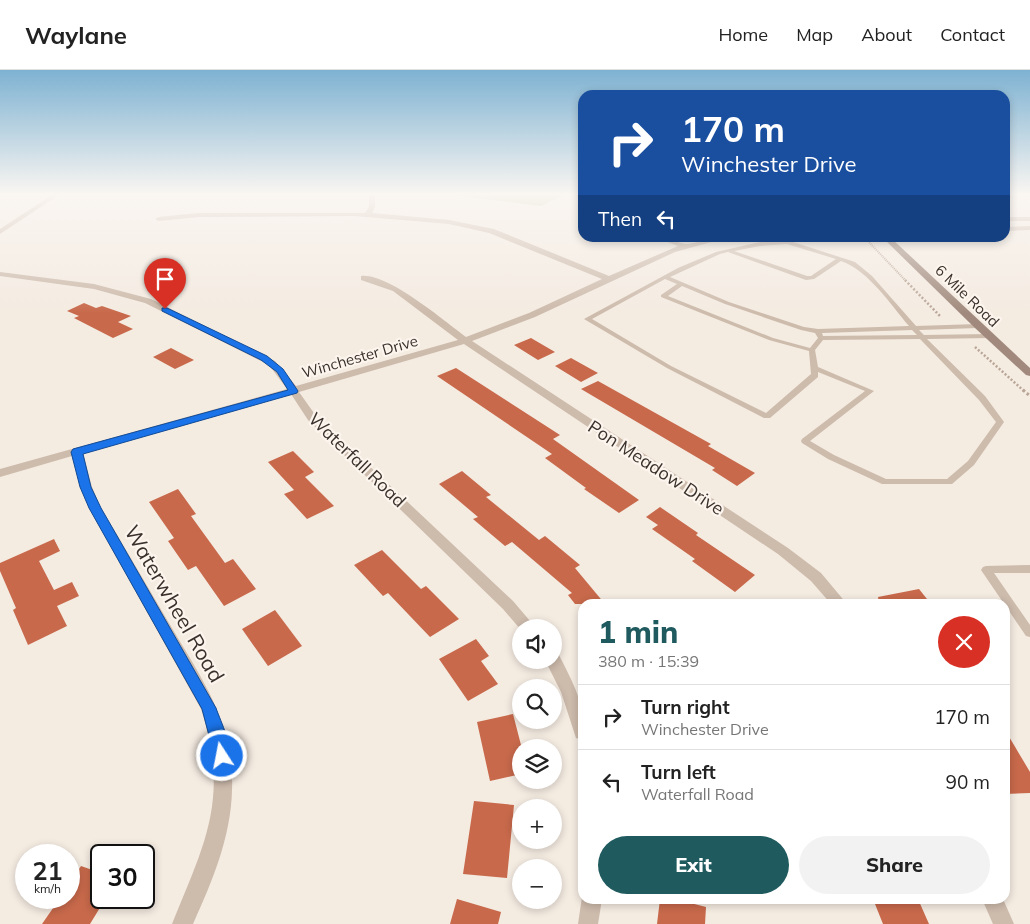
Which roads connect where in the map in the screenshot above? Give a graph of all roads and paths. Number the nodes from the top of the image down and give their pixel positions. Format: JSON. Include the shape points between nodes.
{"nodes":[{"id":1,"x":495,"y":233,"type":"edge"},
{"id":2,"x":674,"y":242,"type":"edge"},
{"id":3,"x":700,"y":242,"type":"edge"},
{"id":4,"x":773,"y":242,"type":"edge"},
{"id":5,"x":792,"y":242,"type":"edge"},
{"id":6,"x":891,"y":242,"type":"edge"},
{"id":7,"x":684,"y":246,"type":"junction"},
{"id":8,"x":728,"y":251,"type":"junction"},
{"id":9,"x":840,"y":259,"type":"junction"},
{"id":10,"x":0,"y":274,"type":"edge"},
{"id":11,"x":665,"y":277,"type":"junction"},
{"id":12,"x":364,"y":278,"type":"dead end"},
{"id":13,"x":609,"y":279,"type":"junction"},
{"id":14,"x":682,"y":284,"type":"junction"},
{"id":15,"x":978,"y":326,"type":"junction"},
{"id":16,"x":915,"y":328,"type":"junction"},
{"id":17,"x":819,"y":335,"type":"junction"},
{"id":18,"x":990,"y":336,"type":"junction"},
{"id":19,"x":922,"y":337,"type":"junction"},
{"id":20,"x":464,"y":341,"type":"junction"},
{"id":21,"x":812,"y":350,"type":"junction"},
{"id":22,"x":814,"y":368,"type":"junction"},
{"id":23,"x":1030,"y":373,"type":"edge"},
{"id":24,"x":294,"y":391,"type":"junction"},
{"id":25,"x":77,"y":452,"type":"junction"},
{"id":26,"x":0,"y":473,"type":"edge"},
{"id":27,"x":1030,"y":569,"type":"edge"},
{"id":28,"x":836,"y":599,"type":"edge"},
{"id":29,"x":1006,"y":599,"type":"edge"},
{"id":30,"x":1010,"y":604,"type":"edge"},
{"id":31,"x":521,"y":619,"type":"edge"},
{"id":32,"x":1030,"y":633,"type":"edge"},
{"id":33,"x":558,"y":669,"type":"edge"},
{"id":34,"x":578,"y":719,"type":"edge"},
{"id":35,"x":591,"y":904,"type":"edge"},
{"id":36,"x":994,"y":904,"type":"edge"},
{"id":37,"x":182,"y":924,"type":"edge"},
{"id":38,"x":588,"y":924,"type":"edge"},
{"id":39,"x":1004,"y":924,"type":"edge"}],
"edges":[{"from":1,"to":13,"type":"street"},
{"from":2,"to":7,"type":"street"},
{"from":3,"to":7,"type":"street","name":"Winchester Drive"},
{"from":4,"to":8,"type":"lane"},
{"from":5,"to":9,"type":"lane"},
{"from":6,"to":15,"type":"street","name":"6 Mile Road"},
{"from":7,"to":13,"type":"street","name":"Winchester Drive"},
{"from":8,"to":9,"type":"lane","via":[[806,278],[812,278]]},
{"from":8,"to":11,"type":"lane"},
{"from":9,"to":16,"type":"lane","via":[[853,263],[870,276]]},
{"from":10,"to":24,"type":"street","name":"Waterfall Road","via":[[109,288],[148,301],[264,358],[280,371]]},
{"from":11,"to":14,"type":"lane"},
{"from":11,"to":22,"type":"lane","via":[[587,319],[669,368],[767,416],[815,375]]},
{"from":12,"to":20,"type":"street","name":"Pon Meadow Drive","via":[[396,289]]},
{"from":13,"to":20,"type":"street","name":"Winchester Drive","via":[[532,315]]},
{"from":14,"to":17,"type":"lane"},
{"from":14,"to":21,"type":"lane","via":[[663,296],[771,339]]},
{"from":15,"to":16,"type":"lane"},
{"from":15,"to":18,"type":"street","name":"6 Mile Road"},
{"from":16,"to":17,"type":"lane"},
{"from":16,"to":19,"type":"lane"},
{"from":17,"to":19,"type":"lane"},
{"from":17,"to":21,"type":"lane"},
{"from":18,"to":19,"type":"lane"},
{"from":18,"to":23,"type":"street","name":"6 Mile Road"},
{"from":19,"to":22,"type":"lane","via":[[982,398],[1000,422],[971,464],[949,482],[885,482],[805,441],[870,391]]},
{"from":20,"to":24,"type":"street","name":"Winchester Drive"},
{"from":20,"to":28,"type":"street","name":"Pon Meadow Drive","via":[[783,551],[816,577]]},
{"from":21,"to":22,"type":"lane"},
{"from":24,"to":25,"type":"street","name":"Winchester Drive"},
{"from":24,"to":31,"type":"street","name":"Waterfall Road","via":[[312,418]]},
{"from":25,"to":26,"type":"street","name":"Winchester Drive"},
{"from":25,"to":37,"type":"street","name":"Waterwheel Road","via":[[95,508],[209,708],[220,741],[224,772],[217,831],[209,860]]},
{"from":27,"to":29,"type":"lane","via":[[986,570]]},
{"from":30,"to":32,"type":"lane"},
{"from":33,"to":34,"type":"street"},
{"from":35,"to":38,"type":"street"},
{"from":36,"to":39,"type":"street"}]}
